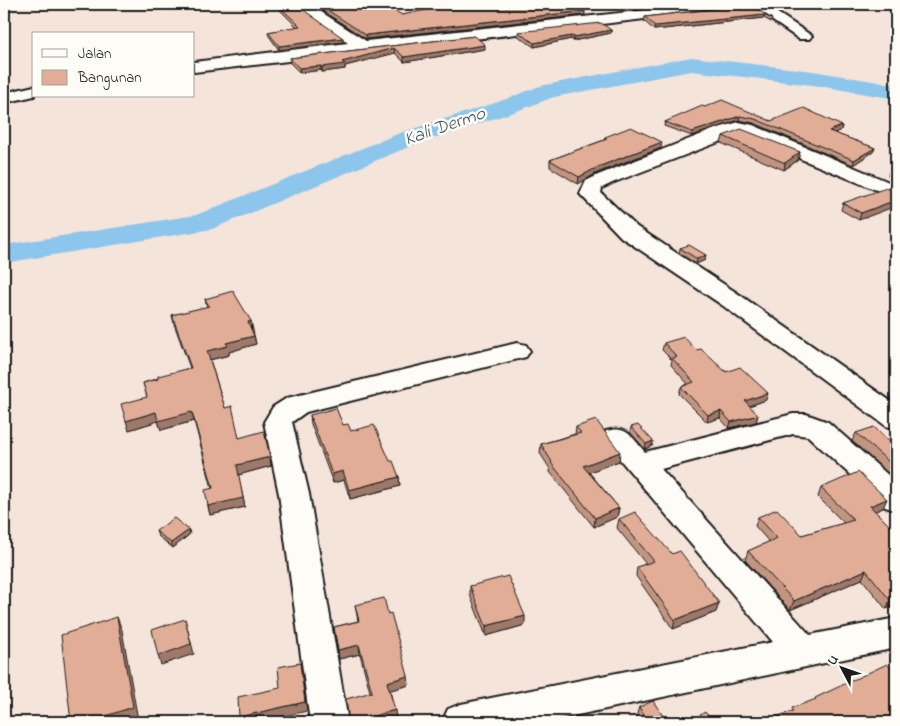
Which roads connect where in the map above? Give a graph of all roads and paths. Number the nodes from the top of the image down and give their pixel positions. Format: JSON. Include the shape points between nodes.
{"nodes":[{"id":1,"x":300,"y":4,"type":"edge"},
{"id":2,"x":738,"y":4,"type":"edge"},
{"id":3,"x":755,"y":4,"type":"edge"},
{"id":4,"x":804,"y":36,"type":"dead end"},
{"id":5,"x":363,"y":46,"type":"junction"},
{"id":6,"x":195,"y":67,"type":"edge"},
{"id":7,"x":32,"y":91,"type":"edge"},
{"id":8,"x":4,"y":98,"type":"edge"},
{"id":9,"x":896,"y":192,"type":"edge"},
{"id":10,"x":517,"y":351,"type":"dead end"},
{"id":11,"x":896,"y":419,"type":"edge"},
{"id":12,"x":616,"y":438,"type":"dead end"},
{"id":13,"x":639,"y":464,"type":"junction"},
{"id":14,"x":896,"y":499,"type":"edge"},
{"id":15,"x":896,"y":633,"type":"edge"},
{"id":16,"x":802,"y":652,"type":"junction"},
{"id":17,"x":329,"y":722,"type":"edge"},
{"id":18,"x":461,"y":722,"type":"edge"}],
"edges":[{"from":1,"to":5,"type":"street"},
{"from":2,"to":5,"type":"street"},
{"from":3,"to":4,"type":"street"},
{"from":5,"to":6,"type":"street"},
{"from":7,"to":8,"type":"street"},
{"from":9,"to":11,"type":"street","via":[[740,128],[722,132],[605,179],[594,186],[590,194],[629,232],[731,300]]},
{"from":10,"to":17,"type":"street","via":[[297,405],[283,414],[278,422],[294,494]]},
{"from":12,"to":13,"type":"street"},
{"from":13,"to":14,"type":"street","via":[[793,424],[806,424],[818,429]]},
{"from":13,"to":16,"type":"street"},
{"from":15,"to":16,"type":"street"},
{"from":16,"to":18,"type":"street"}]}
